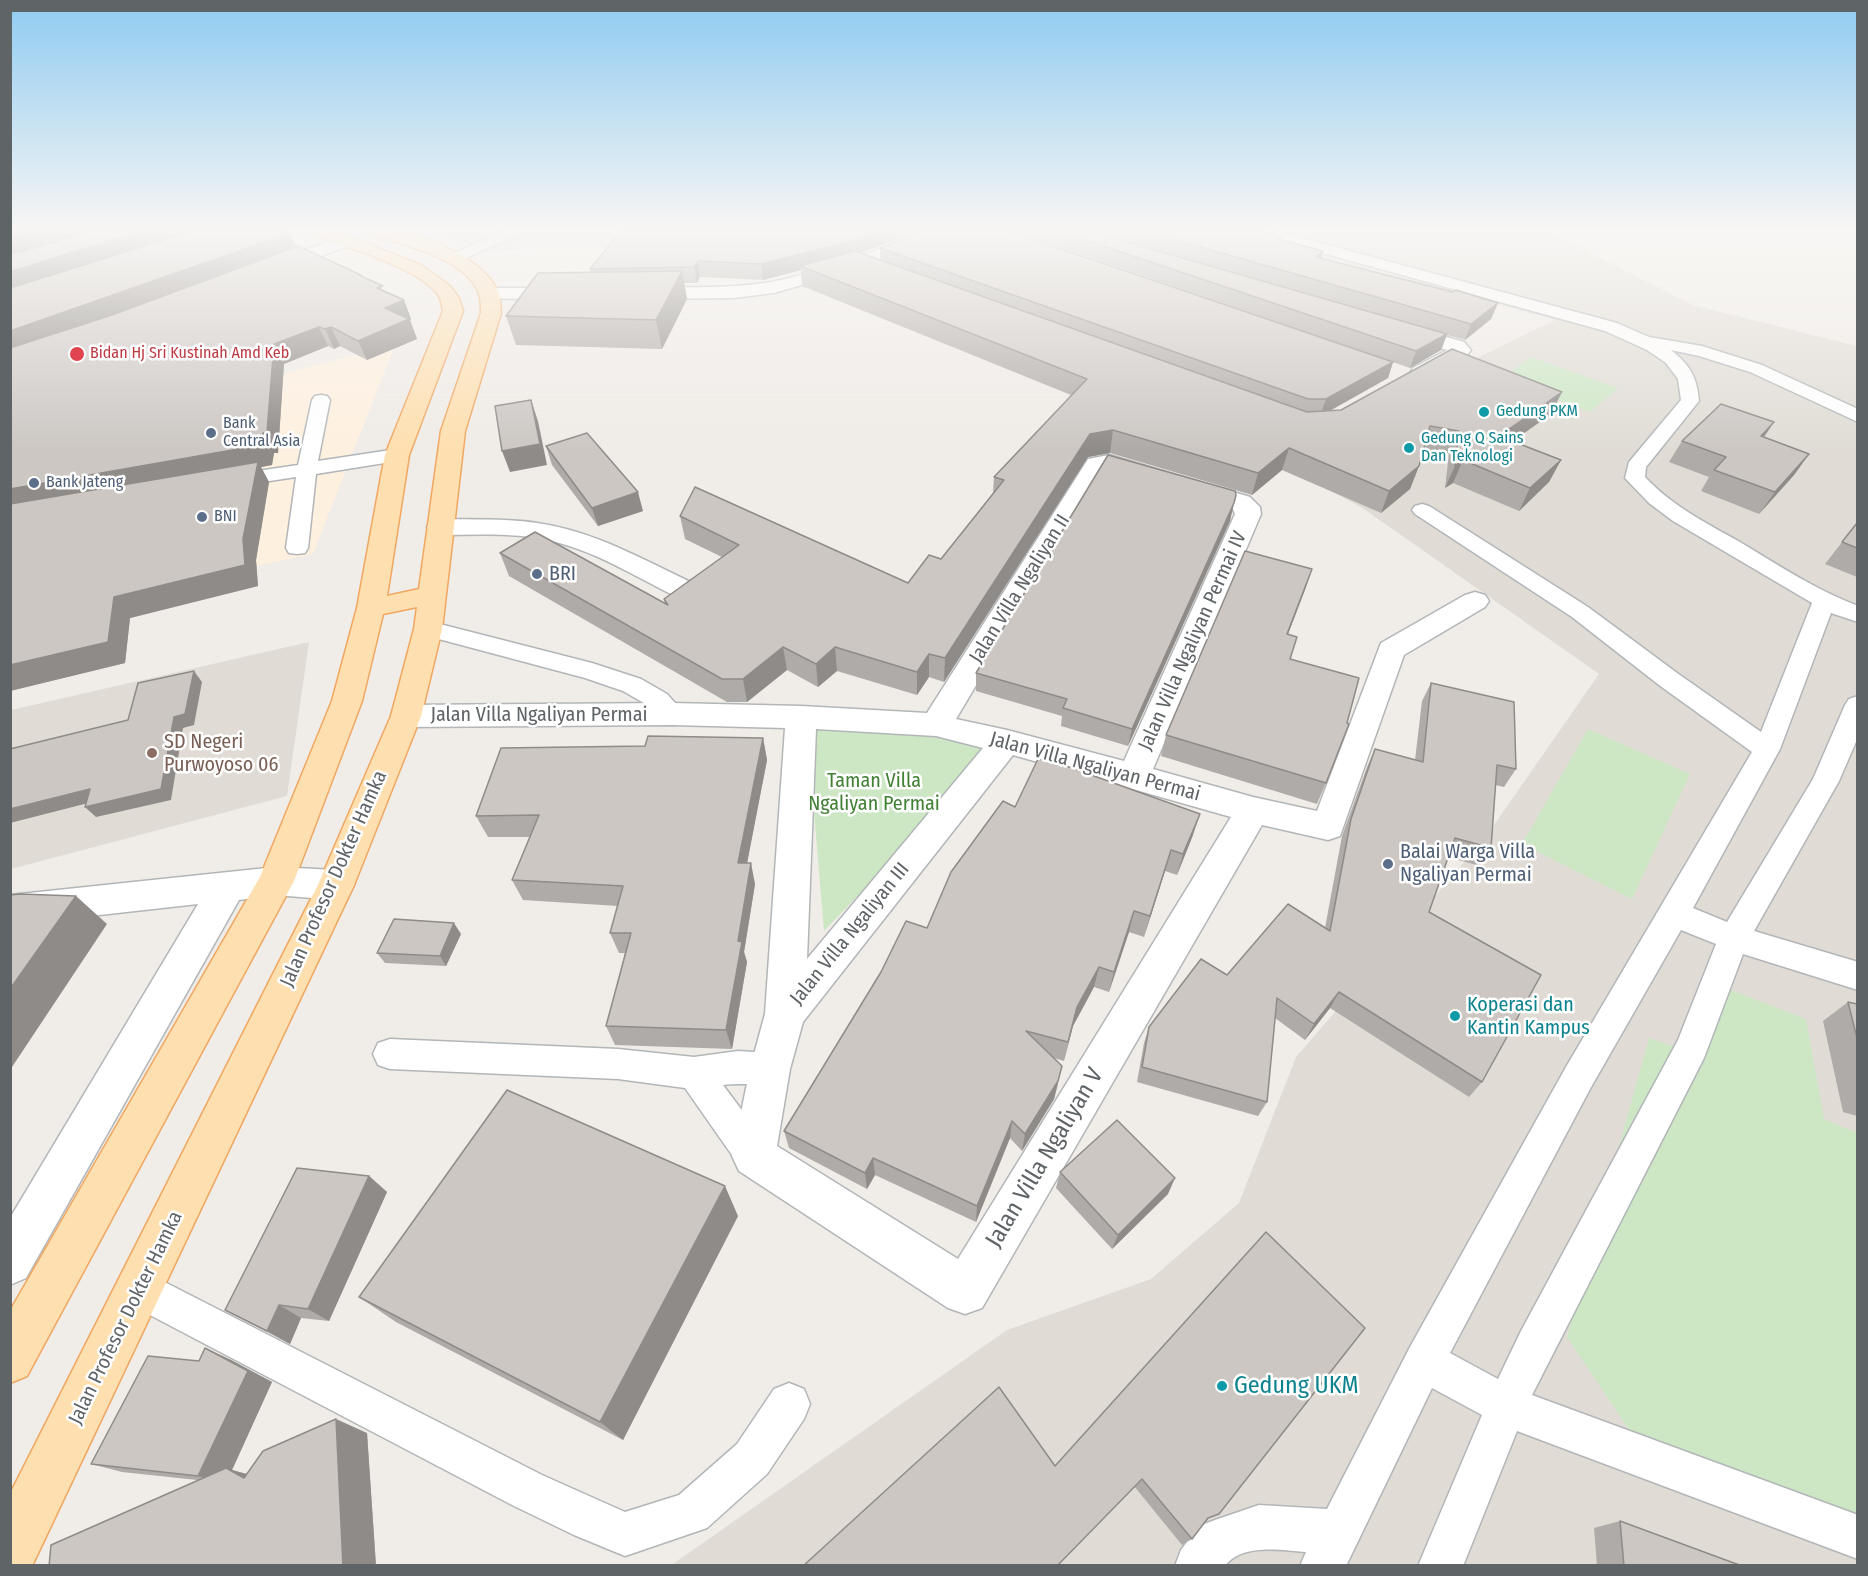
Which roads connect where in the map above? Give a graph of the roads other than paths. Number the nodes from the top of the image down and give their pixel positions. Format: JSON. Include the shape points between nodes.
{"nodes":[{"id":1,"x":452,"y":304,"type":"edge"},
{"id":2,"x":491,"y":304,"type":"edge"},
{"id":3,"x":1525,"y":304,"type":"edge"},
{"id":4,"x":1377,"y":323,"type":"edge"},
{"id":5,"x":1646,"y":342,"type":"junction"},
{"id":6,"x":1406,"y":378,"type":"edge"},
{"id":7,"x":321,"y":400,"type":"dead end"},
{"id":8,"x":1857,"y":417,"type":"edge"},
{"id":9,"x":397,"y":455,"type":"junction"},
{"id":10,"x":1109,"y":462,"type":"joint"},
{"id":11,"x":307,"y":467,"type":"junction"},
{"id":12,"x":216,"y":484,"type":"edge"},
{"id":13,"x":1422,"y":510,"type":"dead end"},
{"id":14,"x":440,"y":527,"type":"junction"},
{"id":15,"x":297,"y":548,"type":"dead end"},
{"id":16,"x":687,"y":591,"type":"edge"},
{"id":17,"x":1475,"y":601,"type":"dead end"},
{"id":18,"x":1824,"y":602,"type":"junction"},
{"id":19,"x":371,"y":608,"type":"junction"},
{"id":20,"x":430,"y":612,"type":"junction"},
{"id":21,"x":1857,"y":615,"type":"edge"},
{"id":22,"x":1857,"y":705,"type":"edge"},
{"id":23,"x":672,"y":714,"type":"junction"},
{"id":24,"x":406,"y":716,"type":"junction"},
{"id":25,"x":801,"y":717,"type":"junction"},
{"id":26,"x":936,"y":725,"type":"junction"},
{"id":27,"x":1006,"y":741,"type":"junction"},
{"id":28,"x":1767,"y":749,"type":"junction"},
{"id":29,"x":1134,"y":776,"type":"junction"},
{"id":30,"x":1253,"y":810,"type":"junction"},
{"id":31,"x":276,"y":881,"type":"junction"},
{"id":32,"x":336,"y":885,"type":"junction"},
{"id":33,"x":228,"y":886,"type":"junction"},
{"id":34,"x":10,"y":910,"type":"edge"},
{"id":35,"x":1674,"y":914,"type":"junction"},
{"id":36,"x":1734,"y":938,"type":"junction"},
{"id":37,"x":1857,"y":976,"type":"edge"},
{"id":38,"x":785,"y":1014,"type":"junction"},
{"id":39,"x":390,"y":1054,"type":"dead end"},
{"id":40,"x":770,"y":1069,"type":"junction"},
{"id":41,"x":694,"y":1073,"type":"junction"},
{"id":42,"x":754,"y":1156,"type":"junction"},
{"id":43,"x":10,"y":1262,"type":"edge"},
{"id":44,"x":141,"y":1289,"type":"junction"},
{"id":45,"x":10,"y":1359,"type":"edge"},
{"id":46,"x":1424,"y":1362,"type":"junction"},
{"id":47,"x":789,"y":1404,"type":"dead end"},
{"id":48,"x":1506,"y":1406,"type":"junction"},
{"id":49,"x":1857,"y":1537,"type":"edge"},
{"id":50,"x":1331,"y":1549,"type":"edge"},
{"id":51,"x":10,"y":1552,"type":"edge"},
{"id":52,"x":1197,"y":1566,"type":"edge"},
{"id":53,"x":1440,"y":1566,"type":"edge"}],
"edges":[{"from":1,"to":9,"type":"main road","via":[[453,311]]},
{"from":2,"to":14,"type":"main road","name":"Jalan Profesor Dokter Hamka","via":[[491,313],[453,431]]},
{"from":3,"to":5,"type":"lane","via":[[1611,327]]},
{"from":4,"to":6,"type":"street","via":[[1460,348]]},
{"from":5,"to":8,"type":"lane","via":[[1681,345],[1741,364],[1795,384]]},
{"from":5,"to":18,"type":"lane","via":[[1668,356],[1687,378],[1690,401],[1635,466],[1635,478],[1647,493],[1672,511]]},
{"from":7,"to":11,"type":"lane"},
{"from":9,"to":11,"type":"lane"},
{"from":9,"to":19,"type":"main road"},
{"from":10,"to":26,"type":"street","name":"Jalan Villa Ngaliyan II","via":[[1096,464]]},
{"from":10,"to":29,"type":"street","name":"Jalan Villa Ngaliyan Permai IV","via":[[1241,502],[1248,514]]},
{"from":11,"to":12,"type":"lane"},
{"from":11,"to":15,"type":"lane"},
{"from":13,"to":28,"type":"lane","via":[[1580,612]]},
{"from":14,"to":16,"type":"street","via":[[550,532],[581,541]]},
{"from":14,"to":20,"type":"main road","name":"Jalan Profesor Dokter Hamka"},
{"from":17,"to":30,"type":"street","name":"Jalan Villa Ngaliyan Permai","via":[[1391,650],[1328,827]]},
{"from":18,"to":21,"type":"lane"},
{"from":18,"to":28,"type":"lane"},
{"from":19,"to":20,"type":"main road"},
{"from":19,"to":31,"type":"main road","via":[[348,701]]},
{"from":20,"to":23,"type":"lane","name":"Jalan Villa Ngaliyan Permai","via":[[632,685],[658,700]]},
{"from":20,"to":24,"type":"main road","name":"Jalan Profesor Dokter Hamka"},
{"from":22,"to":36,"type":"lane","via":[[1826,781]]},
{"from":23,"to":24,"type":"street","name":"Jalan Villa Ngaliyan Permai"},
{"from":23,"to":25,"type":"street","name":"Jalan Villa Ngaliyan Permai"},
{"from":24,"to":32,"type":"main road","name":"Jalan Profesor Dokter Hamka"},
{"from":25,"to":26,"type":"street","name":"Jalan Villa Ngaliyan Permai"},
{"from":25,"to":38,"type":"street"},
{"from":26,"to":27,"type":"street","name":"Jalan Villa Ngaliyan Permai"},
{"from":27,"to":29,"type":"street","name":"Jalan Villa Ngaliyan Permai"},
{"from":27,"to":38,"type":"street","name":"Jalan Villa Ngaliyan III"},
{"from":28,"to":35,"type":"lane"},
{"from":29,"to":30,"type":"street","name":"Jalan Villa Ngaliyan Permai"},
{"from":30,"to":42,"type":"street","name":"Jalan Villa Ngaliyan V","via":[[964,1291]]},
{"from":31,"to":32,"type":"street"},
{"from":31,"to":33,"type":"street"},
{"from":31,"to":45,"type":"main road"},
{"from":32,"to":44,"type":"main road","name":"Jalan Profesor Dokter Hamka"},
{"from":33,"to":34,"type":"street"},
{"from":33,"to":43,"type":"street"},
{"from":35,"to":36,"type":"lane"},
{"from":35,"to":46,"type":"lane","via":[[1578,1078]]},
{"from":36,"to":37,"type":"lane"},
{"from":36,"to":48,"type":"lane","via":[[1692,1047]]},
{"from":38,"to":40,"type":"street","name":"Jalan Villa Ngaliyan III"},
{"from":39,"to":41,"type":"lane","via":[[618,1064]]},
{"from":40,"to":41,"type":"lane","via":[[738,1067]]},
{"from":40,"to":42,"type":"street","name":"Jalan Villa Ngaliyan III"},
{"from":41,"to":42,"type":"lane"},
{"from":44,"to":47,"type":"lane","via":[[527,1490],[625,1534],[692,1513],[752,1459]]},
{"from":44,"to":51,"type":"main road","name":"Jalan Profesor Dokter Hamka"},
{"from":46,"to":48,"type":"lane"},
{"from":46,"to":50,"type":"lane"},
{"from":48,"to":49,"type":"lane"},
{"from":48,"to":53,"type":"lane"},
{"from":50,"to":52,"type":"lane","via":[[1259,1527],[1215,1542]]}]}
